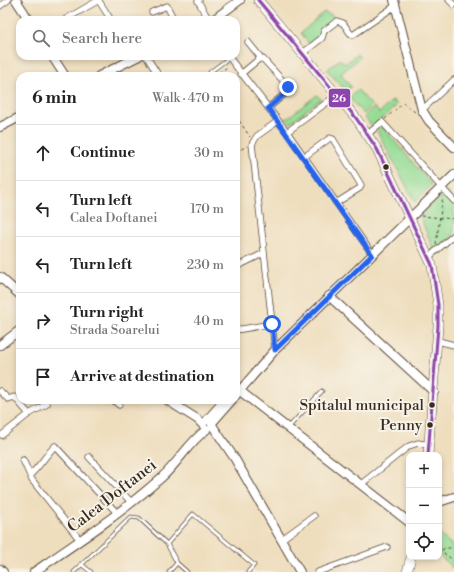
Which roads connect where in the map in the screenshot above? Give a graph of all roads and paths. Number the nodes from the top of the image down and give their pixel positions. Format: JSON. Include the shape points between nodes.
{"nodes":[{"id":1,"x":8,"y":0,"type":"edge"},
{"id":2,"x":16,"y":0,"type":"edge"},
{"id":3,"x":199,"y":0,"type":"edge"},
{"id":4,"x":240,"y":0,"type":"edge"},
{"id":5,"x":258,"y":0,"type":"edge"},
{"id":6,"x":450,"y":0,"type":"edge"},
{"id":7,"x":99,"y":1,"type":"edge"},
{"id":8,"x":396,"y":3,"type":"edge"},
{"id":9,"x":454,"y":5,"type":"edge"},
{"id":10,"x":0,"y":6,"type":"edge"},
{"id":11,"x":152,"y":12,"type":"dead end"},
{"id":12,"x":26,"y":16,"type":"edge"},
{"id":13,"x":72,"y":16,"type":"edge"},
{"id":14,"x":108,"y":16,"type":"edge"},
{"id":15,"x":172,"y":16,"type":"edge"},
{"id":16,"x":207,"y":16,"type":"edge"},
{"id":17,"x":218,"y":16,"type":"edge"},
{"id":18,"x":248,"y":42,"type":"dead end"},
{"id":19,"x":303,"y":53,"type":"junction"},
{"id":20,"x":261,"y":58,"type":"junction"},
{"id":21,"x":55,"y":60,"type":"edge"},
{"id":22,"x":129,"y":60,"type":"edge"},
{"id":23,"x":149,"y":60,"type":"edge"},
{"id":24,"x":224,"y":60,"type":"edge"},
{"id":25,"x":230,"y":60,"type":"edge"},
{"id":26,"x":233,"y":63,"type":"junction"},
{"id":27,"x":62,"y":72,"type":"edge"},
{"id":28,"x":107,"y":72,"type":"edge"},
{"id":29,"x":156,"y":72,"type":"edge"},
{"id":30,"x":210,"y":72,"type":"dead end"},
{"id":31,"x":220,"y":72,"type":"edge"},
{"id":32,"x":240,"y":72,"type":"edge"},
{"id":33,"x":241,"y":74,"type":"joint"},
{"id":34,"x":454,"y":80,"type":"edge"},
{"id":35,"x":337,"y":95,"type":"junction"},
{"id":36,"x":268,"y":108,"type":"junction"},
{"id":37,"x":422,"y":110,"type":"junction"},
{"id":38,"x":16,"y":118,"type":"edge"},
{"id":39,"x":278,"y":121,"type":"junction"},
{"id":40,"x":240,"y":122,"type":"edge"},
{"id":41,"x":382,"y":122,"type":"junction"},
{"id":42,"x":0,"y":127,"type":"edge"},
{"id":43,"x":287,"y":132,"type":"junction"},
{"id":44,"x":368,"y":134,"type":"junction"},
{"id":45,"x":252,"y":142,"type":"junction"},
{"id":46,"x":454,"y":147,"type":"edge"},
{"id":47,"x":240,"y":150,"type":"edge"},
{"id":48,"x":304,"y":157,"type":"junction"},
{"id":49,"x":454,"y":175,"type":"edge"},
{"id":50,"x":442,"y":190,"type":"junction"},
{"id":51,"x":454,"y":201,"type":"edge"},
{"id":52,"x":336,"y":203,"type":"junction"},
{"id":53,"x":415,"y":217,"type":"junction"},
{"id":54,"x":439,"y":218,"type":"junction"},
{"id":55,"x":454,"y":219,"type":"edge"},
{"id":56,"x":454,"y":235,"type":"edge"},
{"id":57,"x":264,"y":253,"type":"junction"},
{"id":58,"x":372,"y":255,"type":"junction"},
{"id":59,"x":432,"y":255,"type":"junction"},
{"id":60,"x":240,"y":265,"type":"edge"},
{"id":61,"x":0,"y":277,"type":"edge"},
{"id":62,"x":16,"y":291,"type":"edge"},
{"id":63,"x":329,"y":296,"type":"junction"},
{"id":64,"x":272,"y":324,"type":"junction"},
{"id":65,"x":240,"y":329,"type":"edge"},
{"id":66,"x":16,"y":333,"type":"edge"},
{"id":67,"x":438,"y":341,"type":"junction"},
{"id":68,"x":0,"y":345,"type":"edge"},
{"id":69,"x":454,"y":345,"type":"edge"},
{"id":70,"x":275,"y":350,"type":"junction"},
{"id":71,"x":240,"y":388,"type":"edge"},
{"id":72,"x":0,"y":390,"type":"edge"},
{"id":73,"x":322,"y":391,"type":"dead end"},
{"id":74,"x":434,"y":392,"type":"junction"},
{"id":75,"x":240,"y":393,"type":"edge"},
{"id":76,"x":16,"y":399,"type":"edge"},
{"id":77,"x":20,"y":404,"type":"edge"},
{"id":78,"x":47,"y":404,"type":"dead end"},
{"id":79,"x":173,"y":404,"type":"edge"},
{"id":80,"x":222,"y":404,"type":"edge"},
{"id":81,"x":228,"y":404,"type":"edge"},
{"id":82,"x":28,"y":414,"type":"junction"},
{"id":83,"x":205,"y":425,"type":"junction"},
{"id":84,"x":287,"y":429,"type":"junction"},
{"id":85,"x":1,"y":435,"type":"edge"},
{"id":86,"x":429,"y":445,"type":"junction"},
{"id":87,"x":428,"y":452,"type":"edge"},
{"id":88,"x":89,"y":457,"type":"dead end"},
{"id":89,"x":23,"y":460,"type":"dead end"},
{"id":90,"x":30,"y":475,"type":"junction"},
{"id":91,"x":360,"y":485,"type":"junction"},
{"id":92,"x":454,"y":497,"type":"edge"},
{"id":93,"x":442,"y":501,"type":"edge"},
{"id":94,"x":131,"y":502,"type":"junction"},
{"id":95,"x":117,"y":513,"type":"junction"},
{"id":96,"x":314,"y":516,"type":"dead end"},
{"id":97,"x":406,"y":520,"type":"edge"},
{"id":98,"x":282,"y":539,"type":"junction"},
{"id":99,"x":80,"y":540,"type":"junction"},
{"id":100,"x":167,"y":544,"type":"junction"},
{"id":101,"x":388,"y":548,"type":"dead end"},
{"id":102,"x":454,"y":548,"type":"edge"},
{"id":103,"x":442,"y":549,"type":"edge"},
{"id":104,"x":442,"y":552,"type":"edge"},
{"id":105,"x":410,"y":560,"type":"edge"},
{"id":106,"x":454,"y":561,"type":"edge"},
{"id":107,"x":177,"y":563,"type":"junction"},
{"id":108,"x":81,"y":564,"type":"junction"},
{"id":109,"x":0,"y":569,"type":"edge"},
{"id":110,"x":3,"y":572,"type":"edge"},
{"id":111,"x":34,"y":572,"type":"edge"},
{"id":112,"x":74,"y":572,"type":"edge"},
{"id":113,"x":90,"y":572,"type":"edge"},
{"id":114,"x":168,"y":572,"type":"edge"},
{"id":115,"x":187,"y":572,"type":"edge"},
{"id":116,"x":248,"y":572,"type":"edge"},
{"id":117,"x":300,"y":572,"type":"edge"},
{"id":118,"x":318,"y":572,"type":"edge"},
{"id":119,"x":407,"y":572,"type":"edge"}],
"edges":[{"from":1,"to":10,"type":"street"},
{"from":2,"to":12,"type":"street"},
{"from":3,"to":16,"type":"street"},
{"from":4,"to":17,"type":"street"},
{"from":5,"to":19,"type":"main road"},
{"from":6,"to":9,"type":"street"},
{"from":7,"to":13,"type":"street"},
{"from":7,"to":14,"type":"street"},
{"from":8,"to":19,"type":"street","via":[[353,35],[343,23],[337,21],[324,31],[322,38]]},
{"from":8,"to":37,"type":"street"},
{"from":11,"to":15,"type":"street","via":[[167,6]]},
{"from":18,"to":20,"type":"street"},
{"from":19,"to":35,"type":"main road"},
{"from":20,"to":33,"type":"street"},
{"from":20,"to":36,"type":"street","via":[[266,60],[288,87],[286,93]]},
{"from":21,"to":27,"type":"street"},
{"from":22,"to":28,"type":"street"},
{"from":23,"to":29,"type":"street"},
{"from":24,"to":30,"type":"lane"},
{"from":25,"to":26,"type":"street"},
{"from":26,"to":31,"type":"path"},
{"from":26,"to":32,"type":"street"},
{"from":33,"to":36,"type":"street"},
{"from":34,"to":37,"type":"street"},
{"from":35,"to":43,"type":"street"},
{"from":35,"to":44,"type":"main road"},
{"from":36,"to":39,"type":"street"},
{"from":37,"to":41,"type":"path","via":[[415,112],[403,103]]},
{"from":37,"to":46,"type":"street","via":[[429,122]]},
{"from":38,"to":42,"type":"street"},
{"from":39,"to":43,"type":"street"},
{"from":39,"to":45,"type":"street"},
{"from":40,"to":45,"type":"path"},
{"from":41,"to":44,"type":"street"},
{"from":41,"to":50,"type":"street"},
{"from":43,"to":48,"type":"street"},
{"from":44,"to":53,"type":"main road"},
{"from":45,"to":47,"type":"path"},
{"from":45,"to":57,"type":"street"},
{"from":48,"to":52,"type":"street"},
{"from":48,"to":52,"type":"street","via":[[324,141],[333,139],[361,185]]},
{"from":49,"to":50,"type":"street"},
{"from":50,"to":51,"type":"street"},
{"from":50,"to":53,"type":"street"},
{"from":50,"to":54,"type":"path"},
{"from":52,"to":58,"type":"street"},
{"from":53,"to":54,"type":"path"},
{"from":53,"to":58,"type":"street"},
{"from":53,"to":59,"type":"main road"},
{"from":54,"to":55,"type":"path"},
{"from":54,"to":59,"type":"path"},
{"from":56,"to":59,"type":"street"},
{"from":57,"to":60,"type":"street"},
{"from":57,"to":64,"type":"street"},
{"from":58,"to":63,"type":"street"},
{"from":59,"to":67,"type":"main road"},
{"from":61,"to":62,"type":"street"},
{"from":63,"to":70,"type":"street"},
{"from":63,"to":74,"type":"street"},
{"from":64,"to":65,"type":"street"},
{"from":64,"to":70,"type":"street"},
{"from":66,"to":68,"type":"street"},
{"from":67,"to":69,"type":"street"},
{"from":67,"to":74,"type":"main road"},
{"from":70,"to":71,"type":"street"},
{"from":72,"to":76,"type":"street","via":[[8,399]]},
{"from":73,"to":84,"type":"lane"},
{"from":74,"to":86,"type":"main road"},
{"from":75,"to":84,"type":"street"},
{"from":77,"to":82,"type":"street"},
{"from":78,"to":82,"type":"street"},
{"from":79,"to":83,"type":"street"},
{"from":80,"to":83,"type":"street","name":"Calea Doftanei"},
{"from":81,"to":83,"type":"street","name":"Calea Doftanei"},
{"from":82,"to":85,"type":"street"},
{"from":83,"to":94,"type":"street","name":"Calea Doftanei","via":[[172,468]]},
{"from":83,"to":98,"type":"street","via":[[231,452]]},
{"from":84,"to":91,"type":"street"},
{"from":86,"to":87,"type":"main road"},
{"from":86,"to":91,"type":"street","via":[[413,444]]},
{"from":88,"to":94,"type":"street"},
{"from":89,"to":90,"type":"street"},
{"from":90,"to":95,"type":"street","via":[[55,446]]},
{"from":90,"to":99,"type":"street"},
{"from":91,"to":97,"type":"street"},
{"from":92,"to":93,"type":"street"},
{"from":94,"to":95,"type":"street","name":"Calea Doftanei"},
{"from":95,"to":99,"type":"street","name":"Calea Doftanei"},
{"from":96,"to":98,"type":"street"},
{"from":98,"to":117,"type":"street"},
{"from":99,"to":111,"type":"street","name":"Calea Doftanei"},
{"from":100,"to":107,"type":"lane"},
{"from":100,"to":108,"type":"lane","via":[[139,518],[131,517]]},
{"from":100,"to":116,"type":"lane","via":[[193,514],[254,565]]},
{"from":101,"to":118,"type":"street"},
{"from":102,"to":103,"type":"path"},
{"from":104,"to":106,"type":"path"},
{"from":105,"to":119,"type":"main road"},
{"from":107,"to":114,"type":"lane"},
{"from":107,"to":115,"type":"lane"},
{"from":108,"to":112,"type":"lane"},
{"from":108,"to":113,"type":"lane"},
{"from":109,"to":110,"type":"street"}]}
